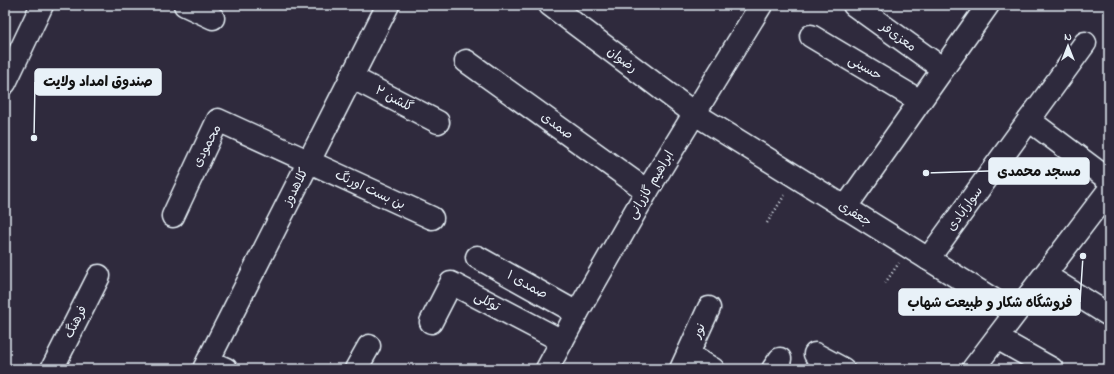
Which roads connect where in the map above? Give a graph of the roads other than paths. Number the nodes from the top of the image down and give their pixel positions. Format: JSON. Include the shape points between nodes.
{"nodes":[{"id":1,"x":42,"y":5,"type":"edge"},
{"id":2,"x":186,"y":5,"type":"edge"},
{"id":3,"x":388,"y":5,"type":"edge"},
{"id":4,"x":550,"y":5,"type":"edge"},
{"id":5,"x":761,"y":5,"type":"edge"},
{"id":6,"x":854,"y":5,"type":"edge"},
{"id":7,"x":988,"y":5,"type":"edge"},
{"id":8,"x":213,"y":18,"type":"dead end"},
{"id":9,"x":810,"y":36,"type":"dead end"},
{"id":10,"x":1085,"y":43,"type":"dead end"},
{"id":11,"x":466,"y":61,"type":"dead end"},
{"id":12,"x":943,"y":69,"type":"junction"},
{"id":13,"x":352,"y":77,"type":"junction"},
{"id":14,"x":5,"y":83,"type":"edge"},
{"id":15,"x":920,"y":101,"type":"junction"},
{"id":16,"x":695,"y":114,"type":"junction"},
{"id":17,"x":1029,"y":120,"type":"junction"},
{"id":18,"x":438,"y":122,"type":"dead end"},
{"id":19,"x":309,"y":162,"type":"junction"},
{"id":20,"x":1109,"y":180,"type":"edge"},
{"id":21,"x":647,"y":191,"type":"junction"},
{"id":22,"x":1105,"y":204,"type":"edge"},
{"id":23,"x":845,"y":208,"type":"junction"},
{"id":24,"x":173,"y":216,"type":"dead end"},
{"id":25,"x":432,"y":218,"type":"dead end"},
{"id":26,"x":477,"y":257,"type":"dead end"},
{"id":27,"x":928,"y":259,"type":"junction"},
{"id":28,"x":1045,"y":275,"type":"junction"},
{"id":29,"x":99,"y":276,"type":"dead end"},
{"id":30,"x":709,"y":308,"type":"dead end"},
{"id":31,"x":577,"y":312,"type":"junction"},
{"id":32,"x":1015,"y":313,"type":"junction"},
{"id":33,"x":1109,"y":315,"type":"edge"},
{"id":34,"x":431,"y":322,"type":"dead end"},
{"id":35,"x":997,"y":338,"type":"junction"},
{"id":36,"x":562,"y":341,"type":"junction"},
{"id":37,"x":369,"y":346,"type":"dead end"},
{"id":38,"x":815,"y":354,"type":"dead end"},
{"id":39,"x":685,"y":362,"type":"edge"},
{"id":40,"x":213,"y":366,"type":"edge"},
{"id":41,"x":352,"y":367,"type":"edge"},
{"id":42,"x":52,"y":369,"type":"edge"},
{"id":43,"x":547,"y":369,"type":"edge"},
{"id":44,"x":713,"y":369,"type":"edge"},
{"id":45,"x":843,"y":369,"type":"edge"},
{"id":46,"x":973,"y":369,"type":"edge"},
{"id":47,"x":1052,"y":369,"type":"edge"}],
"edges":[{"from":1,"to":14,"type":"street"},
{"from":2,"to":8,"type":"street"},
{"from":3,"to":13,"type":"street","name":"کلاهدوز"},
{"from":4,"to":16,"type":"street","name":"رضوان"},
{"from":5,"to":16,"type":"street","name":"ابراهیم گازرانی"},
{"from":6,"to":12,"type":"street","name":"معزی‌فر"},
{"from":7,"to":12,"type":"street"},
{"from":9,"to":15,"type":"street","name":"حسینی"},
{"from":10,"to":17,"type":"street","name":"سوارآبادی"},
{"from":11,"to":21,"type":"street","name":"صمدی"},
{"from":12,"to":15,"type":"street"},
{"from":13,"to":18,"type":"street","name":"گلشن ۲"},
{"from":13,"to":19,"type":"street","name":"کلاهدوز"},
{"from":15,"to":23,"type":"street"},
{"from":16,"to":21,"type":"street","name":"ابراهیم گازرانی"},
{"from":16,"to":23,"type":"street","name":"جعفری"},
{"from":17,"to":20,"type":"street"},
{"from":17,"to":27,"type":"street","name":"سوارآبادی"},
{"from":19,"to":24,"type":"street","name":"محمودی","via":[[218,120]]},
{"from":19,"to":25,"type":"street","name":"بن بست اورنگ"},
{"from":19,"to":40,"type":"street","name":"کلاهدوز"},
{"from":21,"to":31,"type":"street","name":"ابراهیم گازرانی"},
{"from":22,"to":28,"type":"street"},
{"from":23,"to":27,"type":"street","name":"جعفری"},
{"from":26,"to":31,"type":"street","name":"صمدی ۱"},
{"from":27,"to":32,"type":"street","name":"جعفری"},
{"from":28,"to":32,"type":"street"},
{"from":28,"to":33,"type":"street"},
{"from":29,"to":42,"type":"street","name":"فرهنگ"},
{"from":30,"to":39,"type":"street","name":"نور"},
{"from":31,"to":36,"type":"street","name":"ابراهیم گازرانی"},
{"from":32,"to":35,"type":"street"},
{"from":34,"to":36,"type":"street","name":"توکلی","via":[[451,282]]},
{"from":35,"to":46,"type":"street"},
{"from":35,"to":47,"type":"street"},
{"from":36,"to":43,"type":"street","name":"ابراهیم گازرانی"},
{"from":37,"to":41,"type":"street"},
{"from":38,"to":45,"type":"street"},
{"from":39,"to":44,"type":"street","name":"نور"}]}
